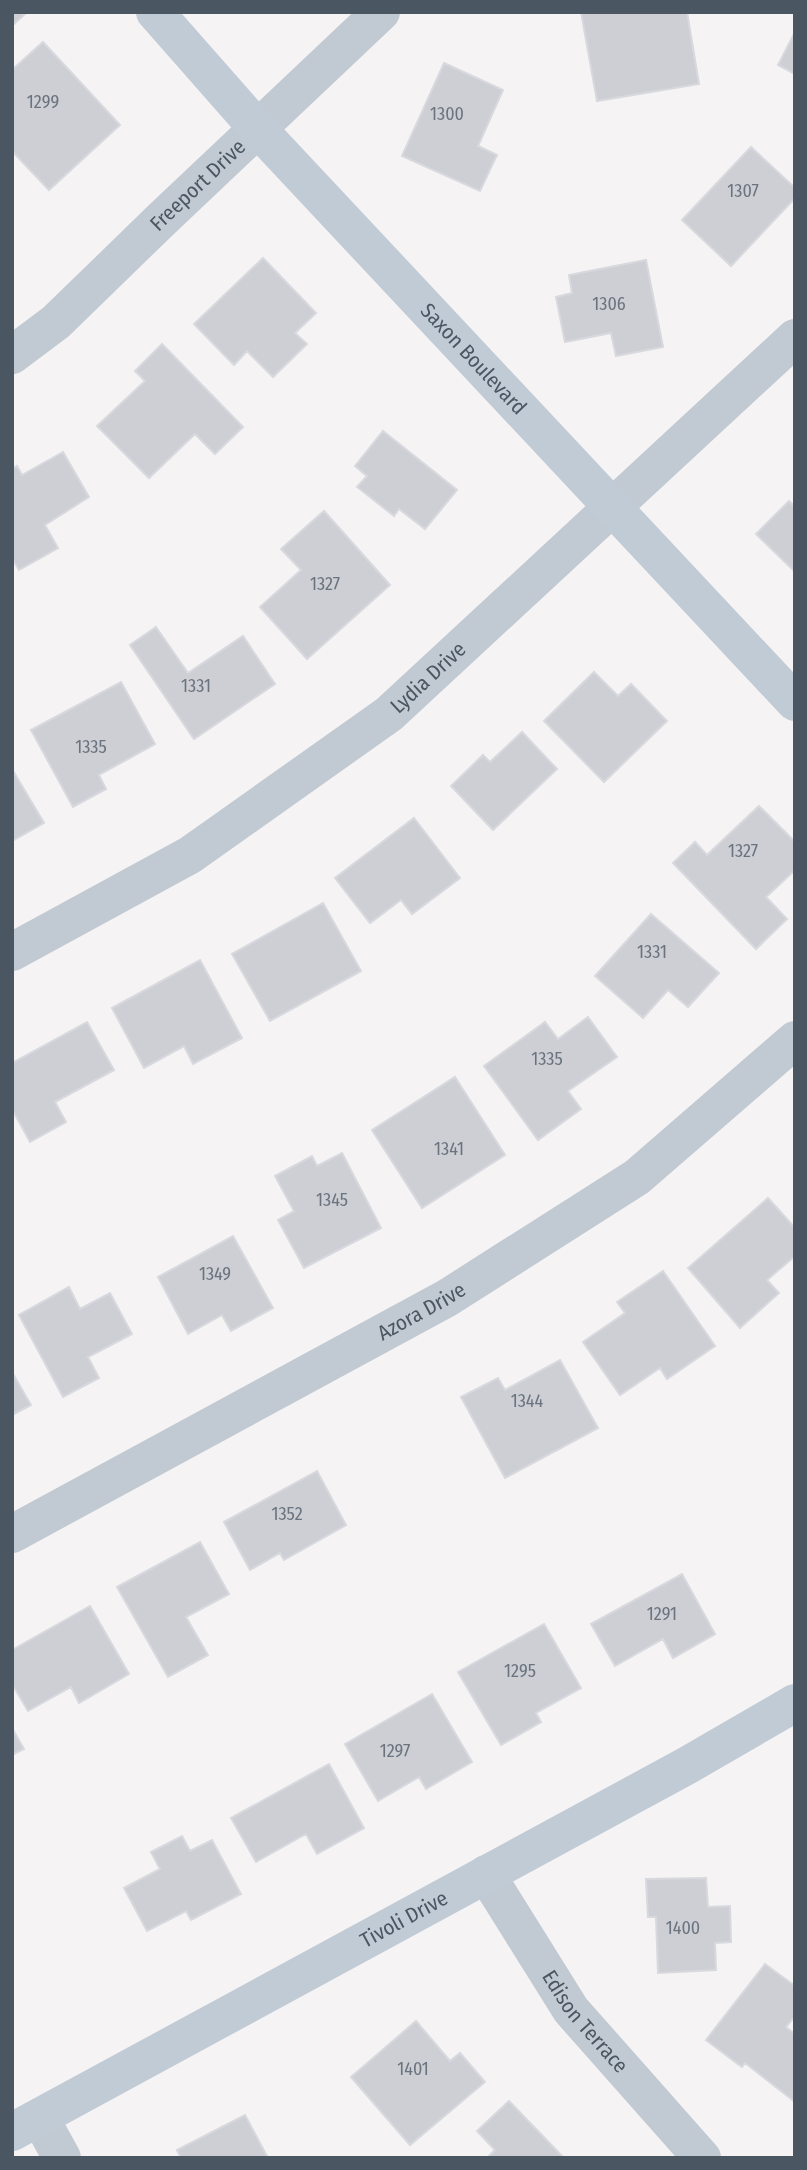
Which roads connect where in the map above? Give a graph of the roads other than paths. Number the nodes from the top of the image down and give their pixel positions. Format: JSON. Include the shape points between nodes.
{"nodes":[{"id":1,"x":155,"y":12,"type":"edge"},
{"id":2,"x":382,"y":12,"type":"edge"},
{"id":3,"x":257,"y":128,"type":"junction"},
{"id":4,"x":795,"y":338,"type":"edge"},
{"id":5,"x":12,"y":355,"type":"edge"},
{"id":6,"x":611,"y":507,"type":"junction"},
{"id":7,"x":795,"y":702,"type":"edge"},
{"id":8,"x":12,"y":952,"type":"edge"},
{"id":9,"x":795,"y":1040,"type":"edge"},
{"id":10,"x":12,"y":1534,"type":"edge"},
{"id":11,"x":795,"y":1703,"type":"edge"},
{"id":12,"x":486,"y":1874,"type":"junction"},
{"id":13,"x":26,"y":2125,"type":"edge"},
{"id":14,"x":62,"y":2158,"type":"edge"},
{"id":15,"x":702,"y":2158,"type":"edge"}],
"edges":[{"from":1,"to":3,"type":"main road","name":"Saxon Boulevard"},
{"from":2,"to":3,"type":"street","name":"Freeport Drive"},
{"from":3,"to":5,"type":"street","name":"Freeport Drive","via":[[56,322]]},
{"from":3,"to":6,"type":"main road","name":"Saxon Boulevard"},
{"from":4,"to":6,"type":"street","name":"Lydia Drive"},
{"from":6,"to":7,"type":"main road","name":"Saxon Boulevard"},
{"from":6,"to":8,"type":"street","name":"Lydia Drive","via":[[389,714],[190,855]]},
{"from":9,"to":10,"type":"street","name":"Azora Drive","via":[[637,1177],[458,1291]]},
{"from":11,"to":12,"type":"main road","name":"Tivoli Drive"},
{"from":12,"to":13,"type":"main road","name":"Tivoli Drive"},
{"from":12,"to":15,"type":"street","name":"Edison Terrace","via":[[571,2010]]},
{"from":13,"to":14,"type":"street"}]}
